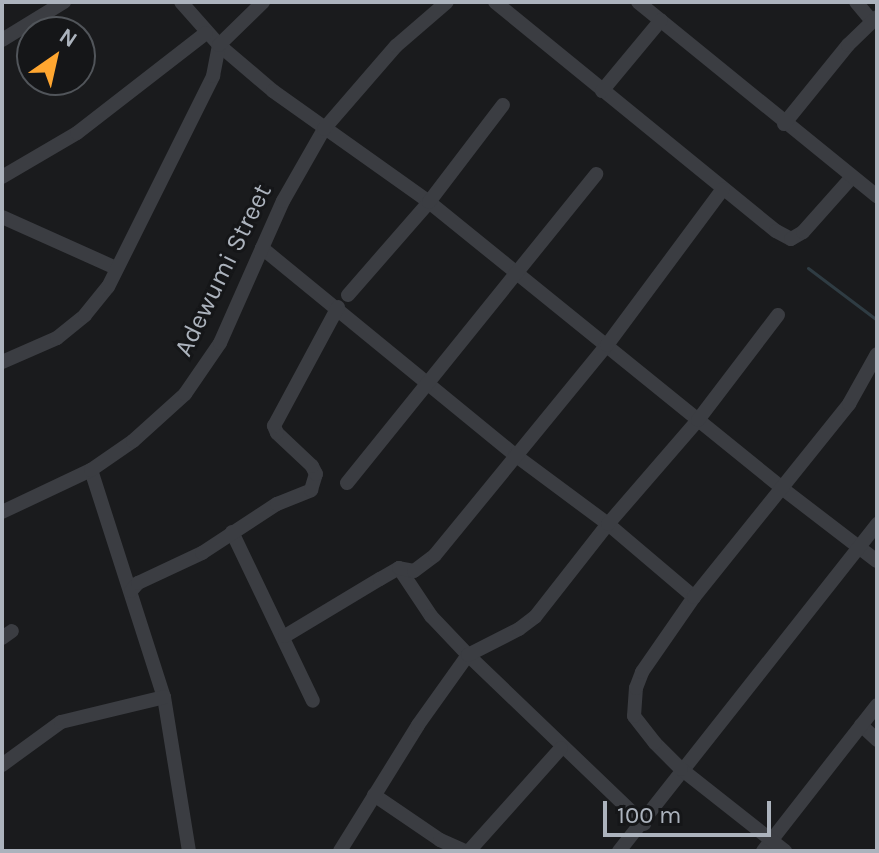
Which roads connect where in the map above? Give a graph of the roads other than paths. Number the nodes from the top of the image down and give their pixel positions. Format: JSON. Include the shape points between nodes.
{"nodes":[{"id":1,"x":64,"y":2,"type":"edge"},
{"id":2,"x":181,"y":2,"type":"edge"},
{"id":3,"x":263,"y":2,"type":"edge"},
{"id":4,"x":447,"y":2,"type":"edge"},
{"id":5,"x":495,"y":2,"type":"edge"},
{"id":6,"x":638,"y":2,"type":"edge"},
{"id":7,"x":856,"y":2,"type":"edge"},
{"id":8,"x":874,"y":19,"type":"edge"},
{"id":9,"x":661,"y":20,"type":"junction"},
{"id":10,"x":206,"y":33,"type":"junction"},
{"id":11,"x":2,"y":40,"type":"edge"},
{"id":12,"x":219,"y":45,"type":"junction"},
{"id":13,"x":602,"y":91,"type":"junction"},
{"id":14,"x":503,"y":105,"type":"dead end"},
{"id":15,"x":784,"y":124,"type":"junction"},
{"id":16,"x":324,"y":129,"type":"junction"},
{"id":17,"x":596,"y":174,"type":"dead end"},
{"id":18,"x":2,"y":177,"type":"edge"},
{"id":19,"x":852,"y":177,"type":"junction"},
{"id":20,"x":723,"y":189,"type":"junction"},
{"id":21,"x":877,"y":196,"type":"edge"},
{"id":22,"x":429,"y":202,"type":"junction"},
{"id":23,"x":2,"y":217,"type":"edge"},
{"id":24,"x":262,"y":248,"type":"junction"},
{"id":25,"x":116,"y":268,"type":"junction"},
{"id":26,"x":518,"y":272,"type":"junction"},
{"id":27,"x":348,"y":295,"type":"dead end"},
{"id":28,"x":338,"y":307,"type":"junction"},
{"id":29,"x":778,"y":315,"type":"dead end"},
{"id":30,"x":607,"y":345,"type":"junction"},
{"id":31,"x":877,"y":354,"type":"edge"},
{"id":32,"x":2,"y":362,"type":"edge"},
{"id":33,"x":428,"y":385,"type":"junction"},
{"id":34,"x":698,"y":420,"type":"junction"},
{"id":35,"x":515,"y":455,"type":"junction"},
{"id":36,"x":91,"y":470,"type":"junction"},
{"id":37,"x":347,"y":483,"type":"dead end"},
{"id":38,"x":783,"y":489,"type":"junction"},
{"id":39,"x":2,"y":512,"type":"edge"},
{"id":40,"x":608,"y":524,"type":"junction"},
{"id":41,"x":877,"y":524,"type":"edge"},
{"id":42,"x":232,"y":532,"type":"junction"},
{"id":43,"x":859,"y":547,"type":"junction"},
{"id":44,"x":877,"y":561,"type":"edge"},
{"id":45,"x":399,"y":568,"type":"junction"},
{"id":46,"x":131,"y":591,"type":"junction"},
{"id":47,"x":694,"y":597,"type":"junction"},
{"id":48,"x":285,"y":636,"type":"junction"},
{"id":49,"x":468,"y":655,"type":"junction"},
{"id":50,"x":164,"y":697,"type":"junction"},
{"id":51,"x":313,"y":701,"type":"dead end"},
{"id":52,"x":877,"y":705,"type":"edge"},
{"id":53,"x":861,"y":725,"type":"junction"},
{"id":54,"x":877,"y":740,"type":"edge"},
{"id":55,"x":561,"y":748,"type":"junction"},
{"id":56,"x":2,"y":765,"type":"edge"},
{"id":57,"x":681,"y":769,"type":"junction"},
{"id":58,"x":374,"y":795,"type":"junction"},
{"id":59,"x":644,"y":824,"type":"junction"},
{"id":60,"x":768,"y":846,"type":"edge"},
{"id":61,"x":189,"y":851,"type":"edge"},
{"id":62,"x":340,"y":851,"type":"edge"},
{"id":63,"x":467,"y":851,"type":"edge"},
{"id":64,"x":619,"y":851,"type":"edge"},
{"id":65,"x":785,"y":851,"type":"edge"}],
"edges":[{"from":1,"to":11,"type":"street"},
{"from":2,"to":10,"type":"street"},
{"from":3,"to":12,"type":"street"},
{"from":4,"to":16,"type":"street","name":"Adewumi Street","via":[[396,46]]},
{"from":5,"to":13,"type":"street"},
{"from":6,"to":9,"type":"street"},
{"from":7,"to":8,"type":"street"},
{"from":8,"to":15,"type":"street"},
{"from":9,"to":13,"type":"street"},
{"from":9,"to":15,"type":"street"},
{"from":10,"to":12,"type":"street"},
{"from":10,"to":18,"type":"street","via":[[77,133]]},
{"from":12,"to":16,"type":"street"},
{"from":12,"to":25,"type":"street","via":[[213,76]]},
{"from":13,"to":20,"type":"street"},
{"from":14,"to":22,"type":"street"},
{"from":15,"to":19,"type":"street"},
{"from":16,"to":22,"type":"street"},
{"from":16,"to":24,"type":"street","name":"Adewumi Street"},
{"from":17,"to":26,"type":"street"},
{"from":19,"to":20,"type":"street","via":[[791,239]]},
{"from":19,"to":21,"type":"street"},
{"from":20,"to":30,"type":"street"},
{"from":22,"to":26,"type":"street"},
{"from":22,"to":27,"type":"street"},
{"from":23,"to":25,"type":"street"},
{"from":24,"to":28,"type":"street"},
{"from":24,"to":36,"type":"street","name":"Adewumi Street","via":[[205,369],[133,441]]},
{"from":25,"to":32,"type":"street","via":[[85,315],[57,338]]},
{"from":26,"to":30,"type":"street"},
{"from":26,"to":33,"type":"street"},
{"from":28,"to":33,"type":"street"},
{"from":28,"to":42,"type":"street","via":[[274,426],[312,466],[316,474],[311,490]]},
{"from":29,"to":34,"type":"street"},
{"from":30,"to":34,"type":"street"},
{"from":30,"to":35,"type":"street"},
{"from":31,"to":38,"type":"street","via":[[849,404]]},
{"from":33,"to":35,"type":"street"},
{"from":33,"to":37,"type":"street"},
{"from":34,"to":38,"type":"street"},
{"from":34,"to":40,"type":"street"},
{"from":35,"to":40,"type":"street"},
{"from":35,"to":45,"type":"street","via":[[435,555],[414,571]]},
{"from":36,"to":39,"type":"street","name":"Adewumi Street"},
{"from":36,"to":46,"type":"street"},
{"from":38,"to":43,"type":"street"},
{"from":38,"to":47,"type":"street"},
{"from":40,"to":47,"type":"street"},
{"from":40,"to":49,"type":"street","via":[[535,617]]},
{"from":41,"to":43,"type":"street"},
{"from":42,"to":46,"type":"street"},
{"from":42,"to":48,"type":"street"},
{"from":43,"to":44,"type":"street"},
{"from":43,"to":57,"type":"street"},
{"from":45,"to":48,"type":"street"},
{"from":45,"to":49,"type":"street","via":[[431,616]]},
{"from":46,"to":50,"type":"street"},
{"from":47,"to":57,"type":"street","via":[[642,672],[634,701],[634,716]]},
{"from":48,"to":51,"type":"street"},
{"from":49,"to":55,"type":"street"},
{"from":49,"to":58,"type":"street"},
{"from":50,"to":56,"type":"street","via":[[61,722]]},
{"from":50,"to":61,"type":"street"},
{"from":52,"to":53,"type":"street"},
{"from":53,"to":54,"type":"street"},
{"from":53,"to":60,"type":"street"},
{"from":55,"to":59,"type":"street"},
{"from":55,"to":63,"type":"street"},
{"from":57,"to":59,"type":"street"},
{"from":57,"to":60,"type":"street"},
{"from":58,"to":62,"type":"street"},
{"from":58,"to":63,"type":"street","via":[[440,840]]},
{"from":59,"to":64,"type":"street"},
{"from":60,"to":65,"type":"street"}]}
